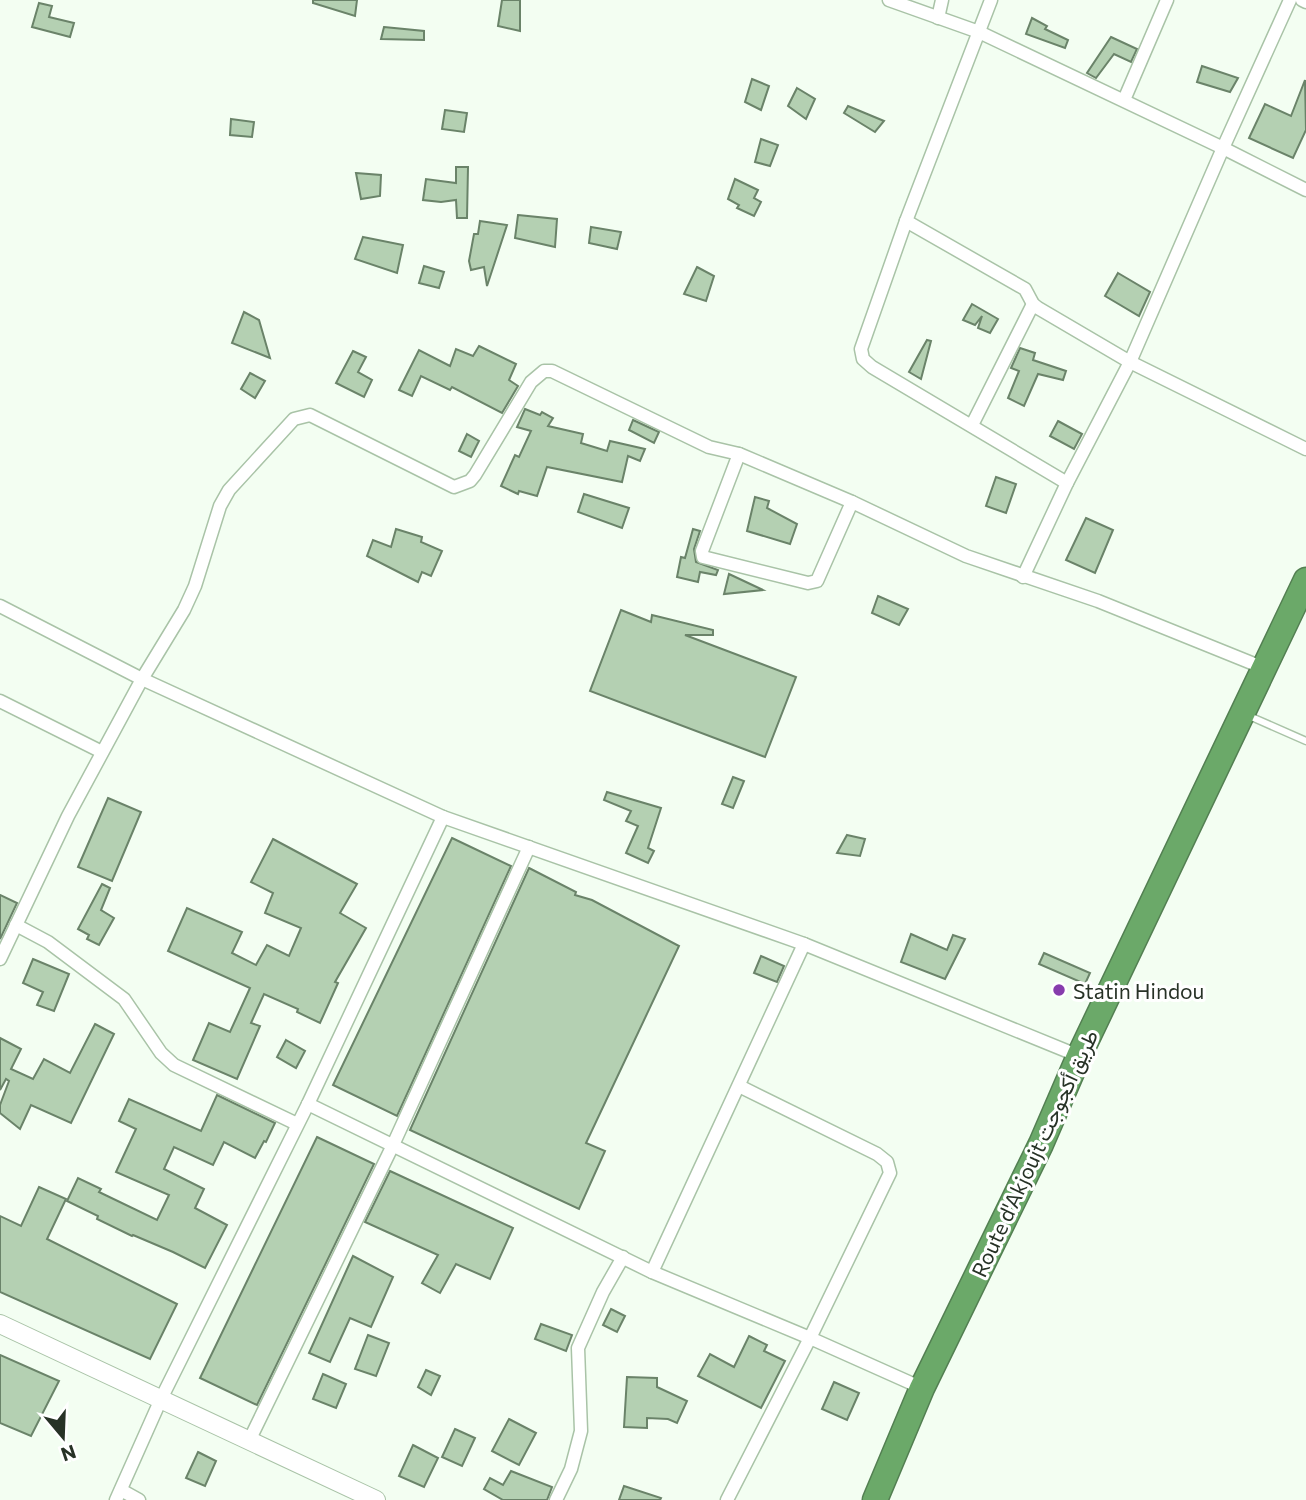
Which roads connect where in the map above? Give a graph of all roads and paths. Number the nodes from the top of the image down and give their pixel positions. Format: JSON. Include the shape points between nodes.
{"nodes":[{"id":1,"x":890,"y":0,"type":"edge"},
{"id":2,"x":942,"y":0,"type":"edge"},
{"id":3,"x":991,"y":0,"type":"edge"},
{"id":4,"x":1167,"y":0,"type":"edge"},
{"id":5,"x":1290,"y":0,"type":"edge"},
{"id":6,"x":939,"y":18,"type":"junction"},
{"id":7,"x":979,"y":32,"type":"junction"},
{"id":8,"x":1124,"y":100,"type":"junction"},
{"id":9,"x":1223,"y":148,"type":"junction"},
{"id":10,"x":1306,"y":190,"type":"edge"},
{"id":11,"x":906,"y":221,"type":"junction"},
{"id":12,"x":1033,"y":304,"type":"junction"},
{"id":13,"x":1130,"y":362,"type":"junction"},
{"id":14,"x":972,"y":425,"type":"junction"},
{"id":15,"x":1306,"y":449,"type":"edge"},
{"id":16,"x":739,"y":454,"type":"junction"},
{"id":17,"x":1067,"y":483,"type":"junction"},
{"id":18,"x":852,"y":502,"type":"junction"},
{"id":19,"x":1023,"y":577,"type":"junction"},
{"id":20,"x":1306,"y":580,"type":"edge"},
{"id":21,"x":0,"y":606,"type":"edge"},
{"id":22,"x":1264,"y":668,"type":"junction"},
{"id":23,"x":142,"y":679,"type":"junction"},
{"id":24,"x":0,"y":702,"type":"edge"},
{"id":25,"x":1242,"y":713,"type":"junction"},
{"id":26,"x":1306,"y":741,"type":"edge"},
{"id":27,"x":102,"y":752,"type":"junction"},
{"id":28,"x":443,"y":817,"type":"junction"},
{"id":29,"x":530,"y":847,"type":"junction"},
{"id":30,"x":16,"y":925,"type":"junction"},
{"id":31,"x":804,"y":944,"type":"junction"},
{"id":32,"x":0,"y":959,"type":"edge"},
{"id":33,"x":1079,"y":1056,"type":"junction"},
{"id":34,"x":739,"y":1086,"type":"junction"},
{"id":35,"x":308,"y":1104,"type":"junction"},
{"id":36,"x":297,"y":1124,"type":"junction"},
{"id":37,"x":393,"y":1145,"type":"junction"},
{"id":38,"x":622,"y":1257,"type":"junction"},
{"id":39,"x":652,"y":1272,"type":"junction"},
{"id":40,"x":0,"y":1324,"type":"edge"},
{"id":41,"x":810,"y":1338,"type":"junction"},
{"id":42,"x":922,"y":1388,"type":"junction"},
{"id":43,"x":161,"y":1399,"type":"junction"},
{"id":44,"x":249,"y":1441,"type":"junction"},
{"id":45,"x":118,"y":1495,"type":"edge"},
{"id":46,"x":139,"y":1500,"type":"edge"},
{"id":47,"x":376,"y":1500,"type":"edge"},
{"id":48,"x":556,"y":1500,"type":"edge"},
{"id":49,"x":727,"y":1500,"type":"edge"},
{"id":50,"x":875,"y":1500,"type":"edge"}],
"edges":[{"from":1,"to":6,"type":"street"},
{"from":2,"to":6,"type":"street"},
{"from":3,"to":7,"type":"street"},
{"from":4,"to":8,"type":"street"},
{"from":5,"to":9,"type":"street"},
{"from":6,"to":7,"type":"street"},
{"from":7,"to":8,"type":"street"},
{"from":7,"to":11,"type":"street"},
{"from":8,"to":9,"type":"street"},
{"from":9,"to":10,"type":"street"},
{"from":9,"to":13,"type":"street"},
{"from":11,"to":12,"type":"street","via":[[1025,289]]},
{"from":11,"to":14,"type":"street","via":[[861,349],[863,359]]},
{"from":12,"to":13,"type":"street"},
{"from":12,"to":14,"type":"street"},
{"from":13,"to":15,"type":"street"},
{"from":13,"to":17,"type":"street"},
{"from":14,"to":17,"type":"street"},
{"from":16,"to":18,"type":"street"},
{"from":16,"to":18,"type":"street","via":[[703,557],[808,583],[817,581]]},
{"from":16,"to":23,"type":"street","via":[[709,447],[552,371],[544,371],[531,383],[475,475],[454,487],[310,415],[294,419],[229,490],[184,610]]},
{"from":17,"to":19,"type":"street"},
{"from":18,"to":19,"type":"street","via":[[966,556]]},
{"from":19,"to":22,"type":"street","via":[[1098,601]]},
{"from":20,"to":22,"type":"highway","name":"Route d'Akjoujt طريق أكجوجت"},
{"from":21,"to":23,"type":"street"},
{"from":22,"to":25,"type":"highway","name":"Route d'Akjoujt طريق أكجوجت"},
{"from":23,"to":27,"type":"street"},
{"from":23,"to":28,"type":"street"},
{"from":24,"to":27,"type":"street"},
{"from":25,"to":26,"type":"lane"},
{"from":25,"to":33,"type":"highway","name":"Route d'Akjoujt طريق أكجوجت"},
{"from":27,"to":30,"type":"street"},
{"from":28,"to":29,"type":"street"},
{"from":28,"to":35,"type":"street"},
{"from":29,"to":31,"type":"street"},
{"from":29,"to":37,"type":"street"},
{"from":30,"to":32,"type":"street"},
{"from":30,"to":36,"type":"street","via":[[48,942],[124,999],[174,1065]]},
{"from":31,"to":33,"type":"street"},
{"from":31,"to":34,"type":"street"},
{"from":33,"to":42,"type":"highway","name":"Route d'Akjoujt طريق أكجوجت"},
{"from":34,"to":39,"type":"street"},
{"from":34,"to":41,"type":"street","via":[[887,1162],[890,1173]]},
{"from":35,"to":36,"type":"street"},
{"from":35,"to":37,"type":"street"},
{"from":36,"to":43,"type":"street"},
{"from":37,"to":38,"type":"street"},
{"from":37,"to":44,"type":"street"},
{"from":38,"to":39,"type":"street"},
{"from":38,"to":48,"type":"street","via":[[578,1348],[581,1432]]},
{"from":39,"to":41,"type":"street"},
{"from":40,"to":43,"type":"street"},
{"from":41,"to":42,"type":"street"},
{"from":41,"to":49,"type":"street"},
{"from":42,"to":50,"type":"highway","name":"Route d'Akjoujt طريق أكجوجت"},
{"from":43,"to":44,"type":"street"},
{"from":43,"to":45,"type":"street"},
{"from":44,"to":47,"type":"street"},
{"from":45,"to":46,"type":"street"}]}
